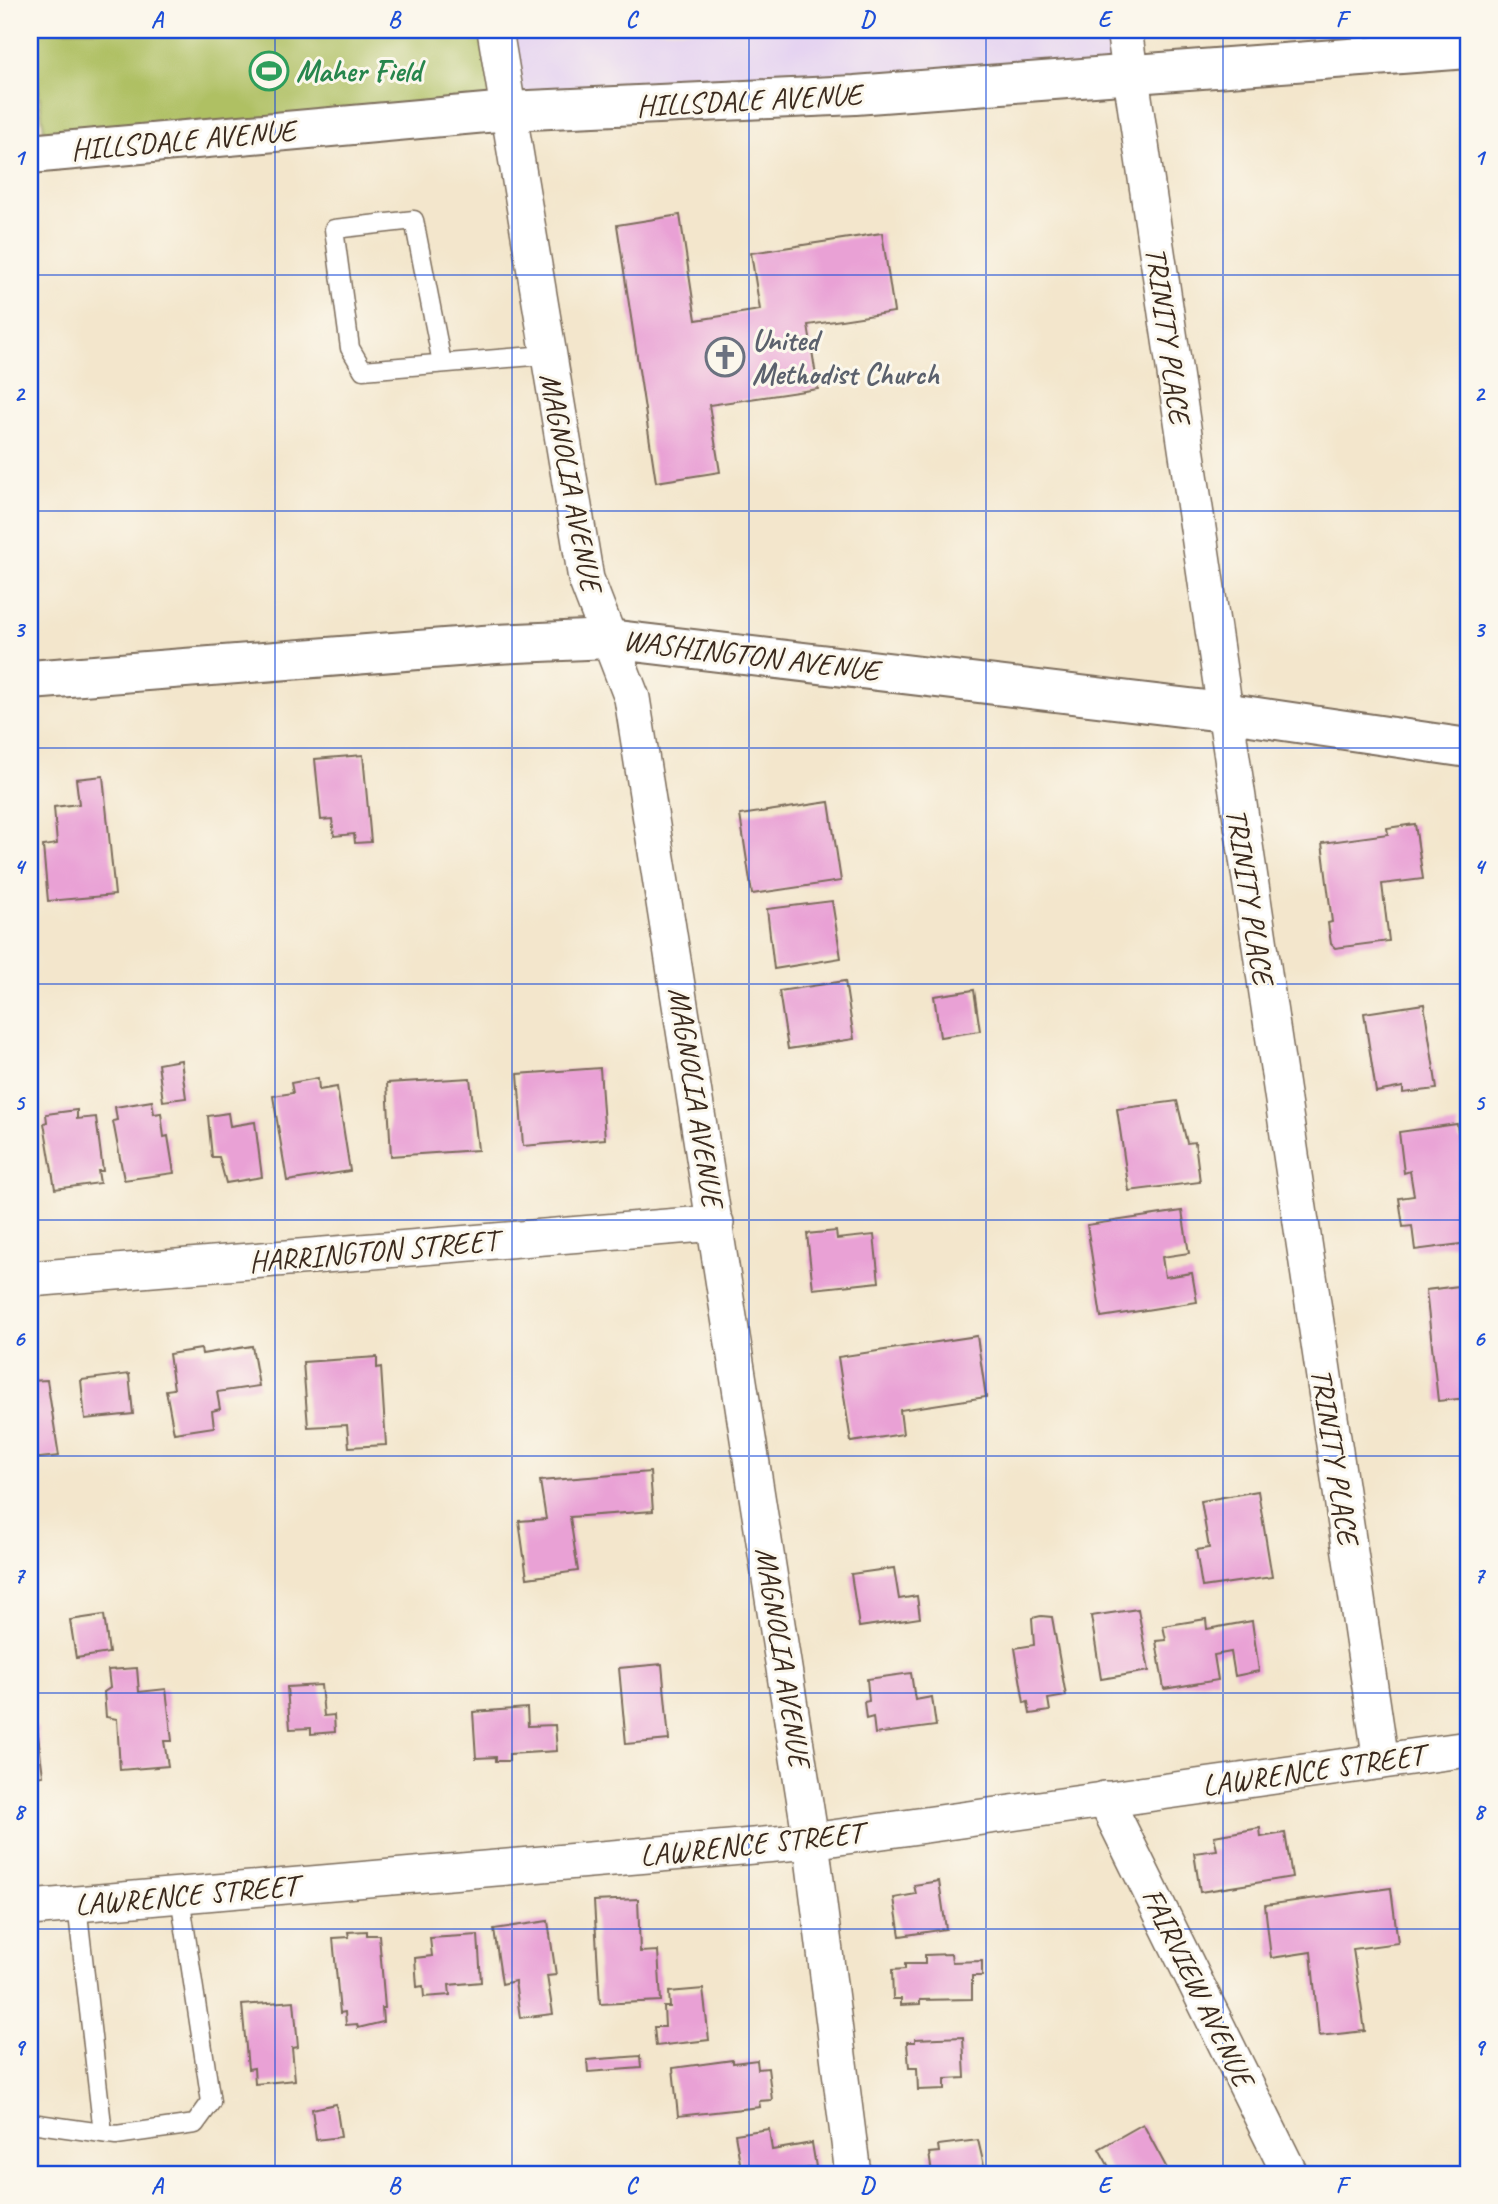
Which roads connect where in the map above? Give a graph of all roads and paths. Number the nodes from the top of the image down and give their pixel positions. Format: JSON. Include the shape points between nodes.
{"nodes":[{"id":1,"x":495,"y":30,"type":"edge"},
{"id":2,"x":1124,"y":30,"type":"edge"},
{"id":3,"x":1468,"y":49,"type":"edge"},
{"id":4,"x":1130,"y":73,"type":"junction"},
{"id":5,"x":509,"y":111,"type":"junction"},
{"id":6,"x":30,"y":154,"type":"edge"},
{"id":7,"x":547,"y":355,"type":"junction"},
{"id":8,"x":442,"y":363,"type":"junction"},
{"id":9,"x":609,"y":639,"type":"junction"},
{"id":10,"x":30,"y":680,"type":"edge"},
{"id":11,"x":1223,"y":712,"type":"junction"},
{"id":12,"x":1468,"y":748,"type":"edge"},
{"id":13,"x":716,"y":1223,"type":"junction"},
{"id":14,"x":30,"y":1279,"type":"edge"},
{"id":15,"x":1468,"y":1749,"type":"edge"},
{"id":16,"x":1381,"y":1761,"type":"junction"},
{"id":17,"x":1105,"y":1800,"type":"junction"},
{"id":18,"x":811,"y":1840,"type":"junction"},
{"id":19,"x":180,"y":1895,"type":"junction"},
{"id":20,"x":76,"y":1905,"type":"junction"},
{"id":21,"x":30,"y":1908,"type":"edge"},
{"id":22,"x":31,"y":2123,"type":"edge"},
{"id":23,"x":103,"y":2133,"type":"junction"},
{"id":24,"x":853,"y":2174,"type":"edge"},
{"id":25,"x":1290,"y":2174,"type":"edge"}],
"edges":[{"from":1,"to":5,"type":"street","name":"MAGNOLIA AVENUE"},
{"from":2,"to":4,"type":"street","name":"TRINITY PLACE"},
{"from":3,"to":4,"type":"street","name":"HILLSDALE AVENUE"},
{"from":4,"to":5,"type":"street","name":"HILLSDALE AVENUE","via":[[855,95]]},
{"from":4,"to":11,"type":"street","name":"TRINITY PLACE"},
{"from":5,"to":6,"type":"street","name":"HILLSDALE AVENUE"},
{"from":5,"to":7,"type":"street","name":"MAGNOLIA AVENUE"},
{"from":7,"to":8,"type":"lane"},
{"from":7,"to":9,"type":"street","name":"MAGNOLIA AVENUE","via":[[586,579]]},
{"from":8,"to":8,"type":"lane","via":[[363,370],[350,348],[334,229],[414,220]]},
{"from":9,"to":10,"type":"street","name":"WASHINGTON AVENUE"},
{"from":9,"to":11,"type":"street","name":"WASHINGTON AVENUE"},
{"from":9,"to":13,"type":"street","name":"MAGNOLIA AVENUE","via":[[632,698]]},
{"from":11,"to":12,"type":"street","name":"WASHINGTON AVENUE"},
{"from":11,"to":16,"type":"street","name":"TRINITY PLACE"},
{"from":13,"to":14,"type":"street","name":"HARRINGTON STREET"},
{"from":13,"to":18,"type":"street","name":"MAGNOLIA AVENUE"},
{"from":15,"to":16,"type":"street","name":"LAWRENCE STREET"},
{"from":16,"to":17,"type":"street","name":"LAWRENCE STREET"},
{"from":17,"to":18,"type":"street","name":"LAWRENCE STREET"},
{"from":17,"to":25,"type":"street","name":"FAIRVIEW AVENUE"},
{"from":18,"to":19,"type":"street","name":"LAWRENCE STREET"},
{"from":18,"to":24,"type":"street","name":"MAGNOLIA AVENUE"},
{"from":19,"to":20,"type":"street","name":"LAWRENCE STREET"},
{"from":19,"to":23,"type":"lane","via":[[211,2102],[195,2124]]},
{"from":20,"to":21,"type":"street","name":"LAWRENCE STREET"},
{"from":20,"to":23,"type":"lane"},
{"from":22,"to":23,"type":"lane"}]}
